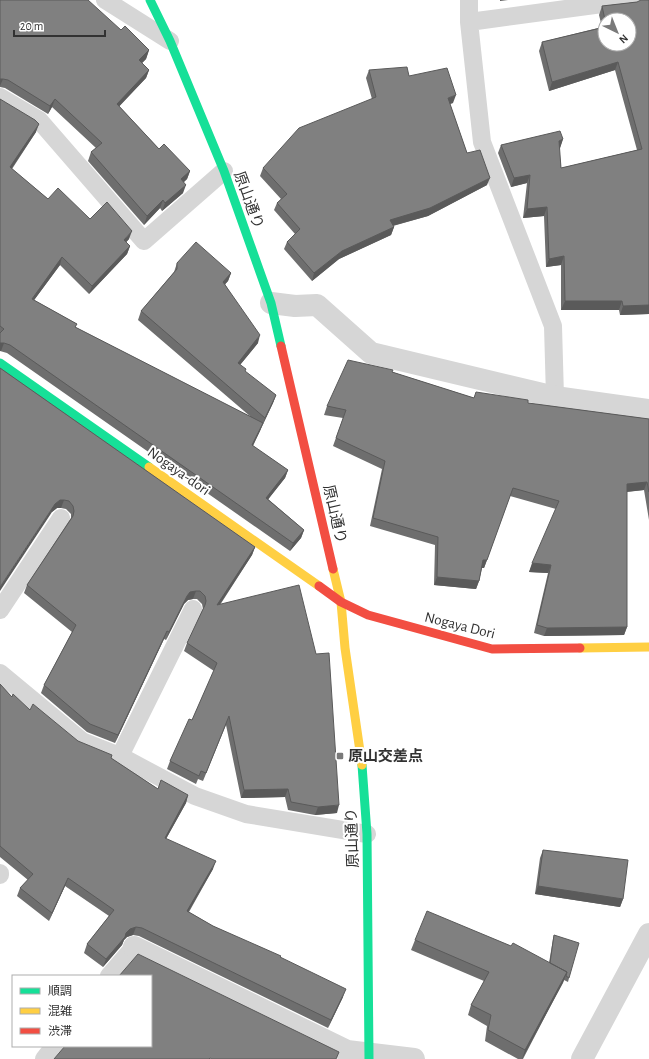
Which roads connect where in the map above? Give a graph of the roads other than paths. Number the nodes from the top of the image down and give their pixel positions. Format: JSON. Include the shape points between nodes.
{"nodes":[{"id":1,"x":105,"y":0,"type":"edge"},
{"id":2,"x":150,"y":0,"type":"edge"},
{"id":3,"x":470,"y":0,"type":"edge"},
{"id":4,"x":632,"y":0,"type":"edge"},
{"id":5,"x":469,"y":22,"type":"junction"},
{"id":6,"x":170,"y":41,"type":"junction"},
{"id":7,"x":0,"y":97,"type":"edge"},
{"id":8,"x":224,"y":171,"type":"junction"},
{"id":9,"x":271,"y":303,"type":"junction"},
{"id":10,"x":0,"y":363,"type":"edge"},
{"id":11,"x":555,"y":397,"type":"junction"},
{"id":12,"x":649,"y":410,"type":"edge"},
{"id":13,"x":61,"y":518,"type":"dead end"},
{"id":14,"x":342,"y":602,"type":"junction"},
{"id":15,"x":193,"y":609,"type":"dead end"},
{"id":16,"x":0,"y":610,"type":"edge"},
{"id":17,"x":649,"y":647,"type":"edge"},
{"id":18,"x":0,"y":673,"type":"edge"},
{"id":19,"x":120,"y":756,"type":"junction"},
{"id":20,"x":367,"y":834,"type":"junction"},
{"id":21,"x":649,"y":934,"type":"edge"},
{"id":22,"x":134,"y":948,"type":"joint"},
{"id":23,"x":110,"y":975,"type":"edge"},
{"id":24,"x":53,"y":1047,"type":"edge"},
{"id":25,"x":369,"y":1056,"type":"edge"},
{"id":26,"x":44,"y":1059,"type":"edge"},
{"id":27,"x":414,"y":1059,"type":"edge"},
{"id":28,"x":582,"y":1059,"type":"edge"}],
"edges":[{"from":1,"to":6,"type":"lane"},
{"from":2,"to":6,"type":"street","name":"原山通り"},
{"from":3,"to":5,"type":"lane"},
{"from":4,"to":5,"type":"lane"},
{"from":5,"to":11,"type":"lane","via":[[482,142],[553,326]]},
{"from":6,"to":8,"type":"street","name":"原山通り"},
{"from":7,"to":8,"type":"lane","via":[[39,120],[144,241]]},
{"from":8,"to":9,"type":"street","name":"原山通り"},
{"from":9,"to":11,"type":"street","via":[[317,305],[371,353]]},
{"from":9,"to":14,"type":"street","name":"原山通り"},
{"from":10,"to":14,"type":"street","name":"Nogaya-dori"},
{"from":11,"to":12,"type":"street"},
{"from":13,"to":16,"type":"lane"},
{"from":14,"to":17,"type":"street","name":"Nogaya Dori","via":[[368,615],[492,649]]},
{"from":14,"to":20,"type":"street","name":"原山通り","via":[[361,752]]},
{"from":15,"to":19,"type":"lane"},
{"from":18,"to":19,"type":"lane","via":[[82,741]]},
{"from":19,"to":20,"type":"lane","via":[[195,796],[246,814]]},
{"from":20,"to":25,"type":"street","name":"原山通り"},
{"from":21,"to":28,"type":"street"},
{"from":22,"to":23,"type":"lane"},
{"from":22,"to":25,"type":"street","via":[[348,1051]]},
{"from":24,"to":26,"type":"lane"},
{"from":25,"to":27,"type":"street"}]}
